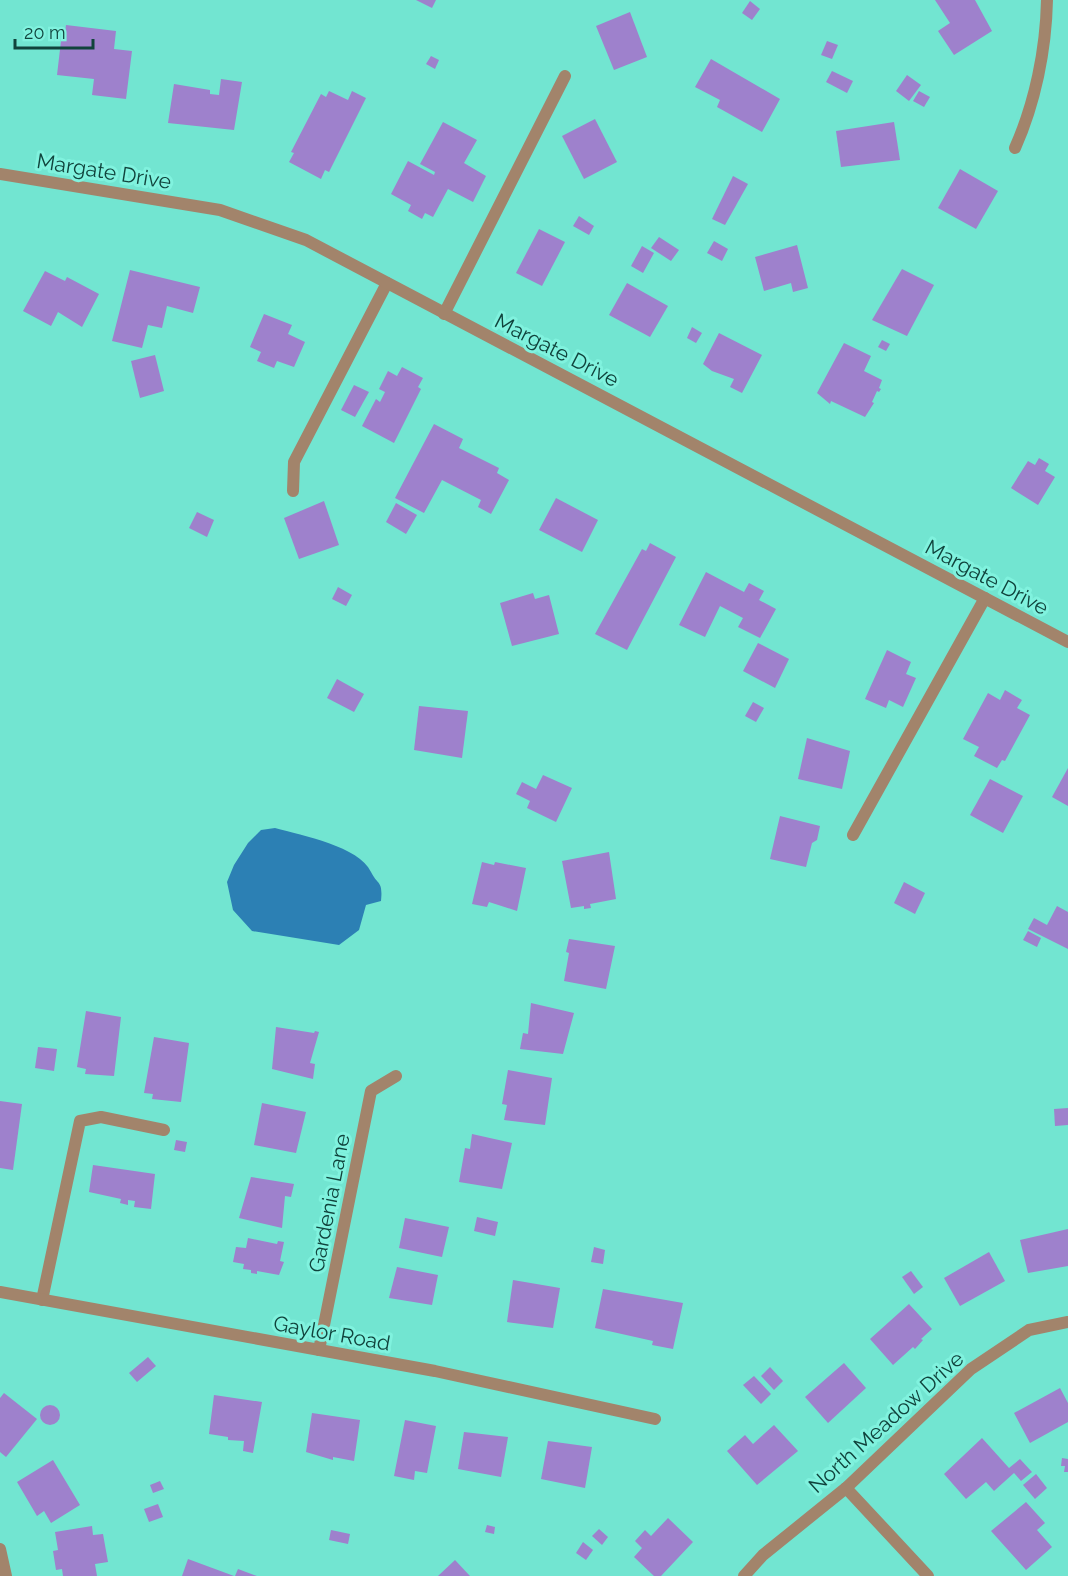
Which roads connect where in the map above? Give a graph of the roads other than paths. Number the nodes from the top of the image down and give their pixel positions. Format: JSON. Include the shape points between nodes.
{"nodes":[{"id":1,"x":1047,"y":0,"type":"edge"},
{"id":2,"x":564,"y":76,"type":"dead end"},
{"id":3,"x":1015,"y":148,"type":"dead end"},
{"id":4,"x":0,"y":174,"type":"edge"},
{"id":5,"x":387,"y":283,"type":"junction"},
{"id":6,"x":444,"y":314,"type":"junction"},
{"id":7,"x":292,"y":491,"type":"dead end"},
{"id":8,"x":985,"y":598,"type":"junction"},
{"id":9,"x":1068,"y":642,"type":"edge"},
{"id":10,"x":853,"y":836,"type":"dead end"},
{"id":11,"x":396,"y":1076,"type":"dead end"},
{"id":12,"x":164,"y":1130,"type":"dead end"},
{"id":13,"x":0,"y":1292,"type":"edge"},
{"id":14,"x":42,"y":1300,"type":"junction"},
{"id":15,"x":1068,"y":1322,"type":"edge"},
{"id":16,"x":319,"y":1350,"type":"junction"},
{"id":17,"x":656,"y":1419,"type":"dead end"},
{"id":18,"x":846,"y":1488,"type":"junction"},
{"id":19,"x":0,"y":1549,"type":"edge"},
{"id":20,"x":6,"y":1576,"type":"edge"},
{"id":21,"x":744,"y":1576,"type":"edge"},
{"id":22,"x":928,"y":1576,"type":"edge"}],
"edges":[{"from":1,"to":3,"type":"street","via":[[1029,116]]},
{"from":2,"to":6,"type":"street"},
{"from":4,"to":5,"type":"street","name":"Margate Drive","via":[[220,210],[306,240]]},
{"from":5,"to":6,"type":"street","name":"Margate Drive"},
{"from":5,"to":7,"type":"street","via":[[294,462]]},
{"from":6,"to":8,"type":"street","name":"Margate Drive"},
{"from":8,"to":9,"type":"street","name":"Margate Drive"},
{"from":8,"to":10,"type":"street"},
{"from":11,"to":16,"type":"street","name":"Gardenia Lane","via":[[371,1091]]},
{"from":12,"to":14,"type":"street","via":[[101,1117],[80,1121]]},
{"from":13,"to":14,"type":"street","name":"Gaylor Road"},
{"from":14,"to":16,"type":"street","name":"Gaylor Road"},
{"from":15,"to":18,"type":"street","name":"North Meadow Drive","via":[[1029,1330],[971,1369]]},
{"from":16,"to":17,"type":"street","name":"Gaylor Road"},
{"from":18,"to":21,"type":"street","name":"North Meadow Drive","via":[[763,1555]]},
{"from":18,"to":22,"type":"street"},
{"from":19,"to":20,"type":"street"}]}
